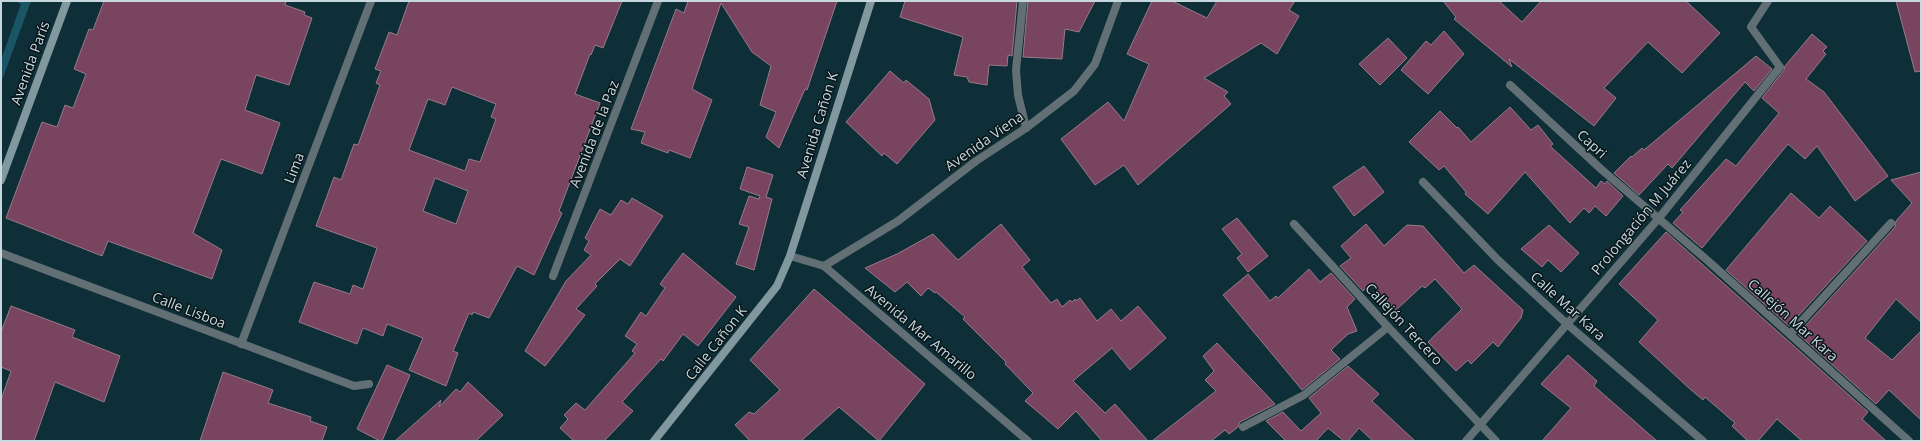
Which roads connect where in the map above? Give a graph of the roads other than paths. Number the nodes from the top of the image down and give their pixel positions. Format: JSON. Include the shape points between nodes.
{"nodes":[{"id":1,"x":67,"y":1,"type":"edge"},
{"id":2,"x":371,"y":1,"type":"edge"},
{"id":3,"x":658,"y":1,"type":"edge"},
{"id":4,"x":871,"y":1,"type":"edge"},
{"id":5,"x":1023,"y":1,"type":"edge"},
{"id":6,"x":1118,"y":1,"type":"edge"},
{"id":7,"x":1768,"y":1,"type":"edge"},
{"id":8,"x":1510,"y":85,"type":"dead end"},
{"id":9,"x":1026,"y":128,"type":"junction"},
{"id":10,"x":1,"y":180,"type":"edge"},
{"id":11,"x":1423,"y":182,"type":"dead end"},
{"id":12,"x":1659,"y":218,"type":"junction"},
{"id":13,"x":1891,"y":222,"type":"dead end"},
{"id":14,"x":1294,"y":224,"type":"dead end"},
{"id":15,"x":1,"y":252,"type":"edge"},
{"id":16,"x":790,"y":256,"type":"junction"},
{"id":17,"x":824,"y":266,"type":"junction"},
{"id":18,"x":554,"y":276,"type":"dead end"},
{"id":19,"x":1567,"y":324,"type":"junction"},
{"id":20,"x":1388,"y":327,"type":"junction"},
{"id":21,"x":1790,"y":334,"type":"junction"},
{"id":22,"x":241,"y":344,"type":"junction"},
{"id":23,"x":369,"y":384,"type":"dead end"},
{"id":24,"x":1481,"y":425,"type":"junction"},
{"id":25,"x":1243,"y":427,"type":"dead end"},
{"id":26,"x":654,"y":441,"type":"edge"},
{"id":27,"x":1028,"y":441,"type":"edge"},
{"id":28,"x":1466,"y":441,"type":"edge"},
{"id":29,"x":1496,"y":441,"type":"edge"},
{"id":30,"x":1703,"y":441,"type":"edge"},
{"id":31,"x":1909,"y":441,"type":"edge"}],
"edges":[{"from":1,"to":10,"type":"street","name":"Avenida París"},
{"from":2,"to":22,"type":"street","name":"Lima"},
{"from":3,"to":18,"type":"street","name":"Avenida de la Paz"},
{"from":4,"to":16,"type":"street","name":"Avenida Cañon K"},
{"from":5,"to":9,"type":"street","via":[[1016,70],[1018,96]]},
{"from":6,"to":9,"type":"street","name":"Avenida Viena","via":[[1095,64],[1074,91]]},
{"from":7,"to":12,"type":"street","name":"Prolongación M Juárez","via":[[1751,27],[1780,67]]},
{"from":8,"to":12,"type":"street","name":"Capri","via":[[1602,170]]},
{"from":9,"to":17,"type":"street","name":"Avenida Viena","via":[[976,161],[898,221]]},
{"from":11,"to":19,"type":"street","name":"Calle Mar Kara","via":[[1498,260]]},
{"from":12,"to":19,"type":"street","name":"Prolongación M Juárez"},
{"from":12,"to":21,"type":"street","name":"Callejón Mar Kara"},
{"from":13,"to":21,"type":"street"},
{"from":14,"to":20,"type":"street","name":"Callejón Tercero"},
{"from":15,"to":22,"type":"street","name":"Calle Lisboa"},
{"from":16,"to":17,"type":"street","name":"Avenida Mar Amarillo"},
{"from":16,"to":26,"type":"street","name":"Calle Cañon K","via":[[777,286]]},
{"from":17,"to":27,"type":"street","name":"Avenida Mar Amarillo"},
{"from":19,"to":24,"type":"street","name":"Prolongación M Juárez"},
{"from":19,"to":30,"type":"street","name":"Calle Mar Kara"},
{"from":20,"to":24,"type":"street","name":"Callejón Tercero"},
{"from":20,"to":25,"type":"street","via":[[1304,395]]},
{"from":21,"to":31,"type":"street","name":"Callejón Mar Kara"},
{"from":22,"to":23,"type":"street","name":"Calle Lisboa","via":[[354,386]]},
{"from":24,"to":28,"type":"street","name":"Prolongación M Juárez"},
{"from":24,"to":29,"type":"street","name":"Callejón Tercero"}]}
